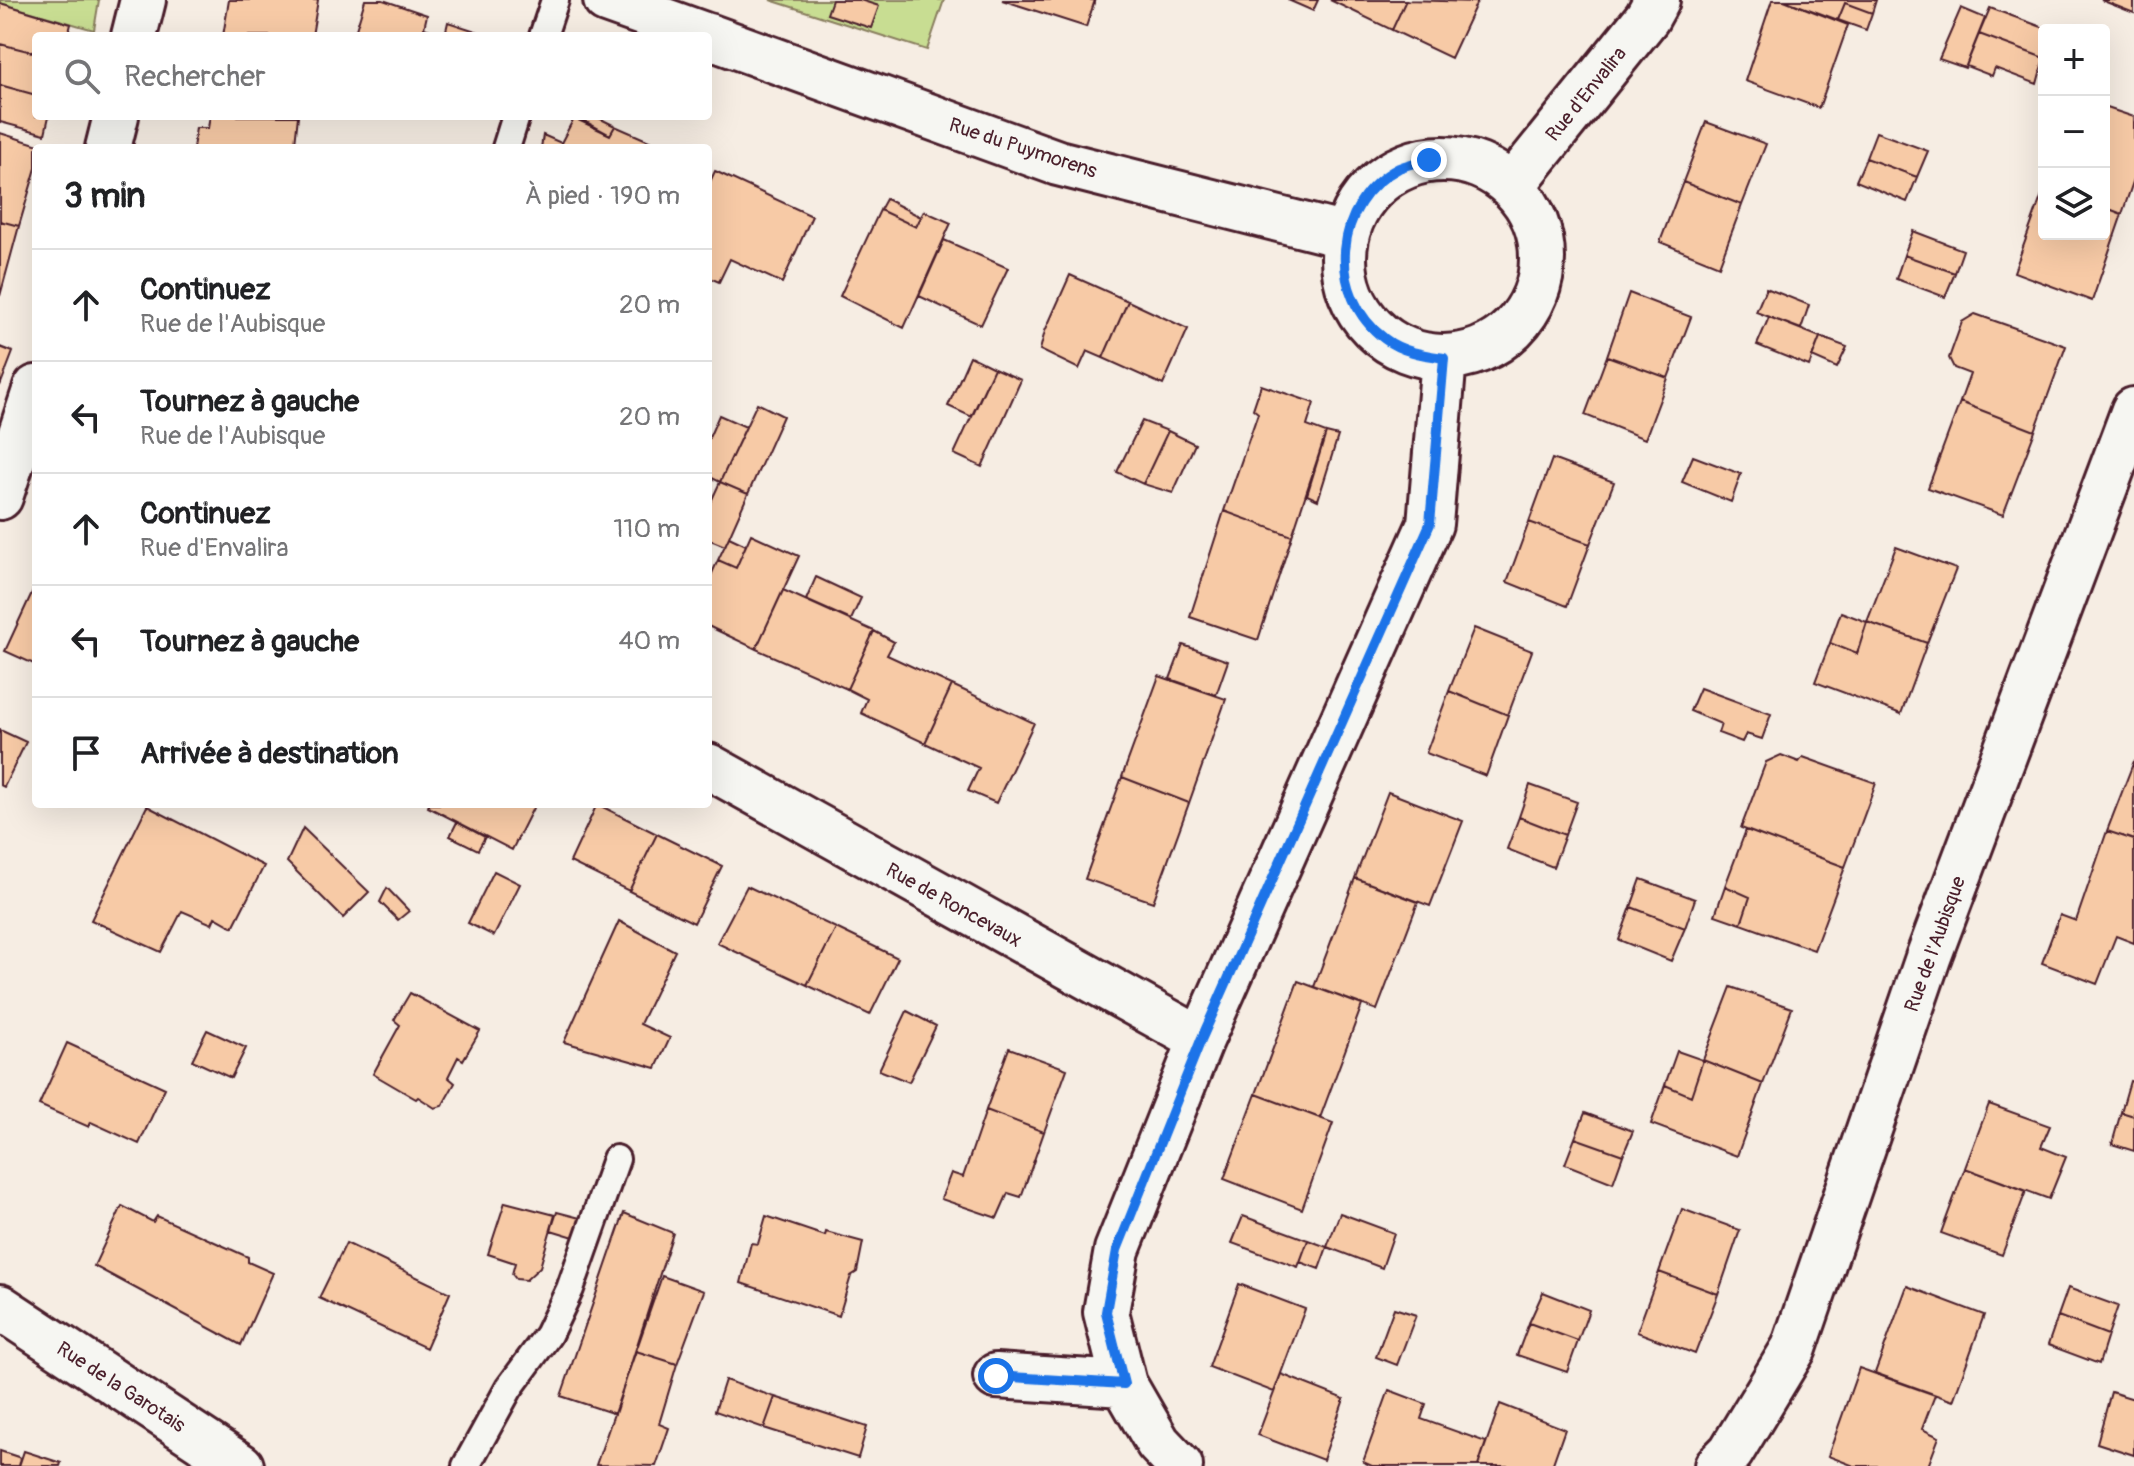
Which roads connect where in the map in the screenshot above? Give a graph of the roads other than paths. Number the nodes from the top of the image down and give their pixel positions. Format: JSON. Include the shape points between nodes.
{"nodes":[{"id":1,"x":143,"y":0,"type":"edge"},
{"id":2,"x":555,"y":0,"type":"edge"},
{"id":3,"x":606,"y":0,"type":"edge"},
{"id":4,"x":1657,"y":0,"type":"edge"},
{"id":5,"x":135,"y":32,"type":"edge"},
{"id":6,"x":544,"y":32,"type":"edge"},
{"id":7,"x":697,"y":32,"type":"edge"},
{"id":8,"x":712,"y":37,"type":"edge"},
{"id":9,"x":115,"y":120,"type":"edge"},
{"id":10,"x":515,"y":120,"type":"edge"},
{"id":11,"x":109,"y":144,"type":"edge"},
{"id":12,"x":507,"y":144,"type":"edge"},
{"id":13,"x":1512,"y":186,"type":"junction"},
{"id":14,"x":1346,"y":236,"type":"junction"},
{"id":15,"x":1444,"y":358,"type":"junction"},
{"id":16,"x":32,"y":400,"type":"edge"},
{"id":17,"x":2134,"y":410,"type":"edge"},
{"id":18,"x":0,"y":497,"type":"edge"},
{"id":19,"x":712,"y":768,"type":"edge"},
{"id":20,"x":1201,"y":1040,"type":"junction"},
{"id":21,"x":616,"y":1159,"type":"dead end"},
{"id":22,"x":0,"y":1307,"type":"edge"},
{"id":23,"x":996,"y":1376,"type":"dead end"},
{"id":24,"x":1124,"y":1384,"type":"junction"},
{"id":25,"x":241,"y":1466,"type":"edge"},
{"id":26,"x":466,"y":1466,"type":"edge"},
{"id":27,"x":1180,"y":1466,"type":"edge"},
{"id":28,"x":1717,"y":1466,"type":"edge"}],
"edges":[{"from":1,"to":5,"type":"street"},
{"from":2,"to":6,"type":"lane"},
{"from":3,"to":7,"type":"street","name":"Rue du Puymorens"},
{"from":4,"to":13,"type":"street","name":"Rue d'Envalira"},
{"from":8,"to":14,"type":"street","name":"Rue du Puymorens","via":[[1058,163]]},
{"from":9,"to":11,"type":"street"},
{"from":10,"to":12,"type":"lane"},
{"from":13,"to":14,"type":"street","via":[[1459,160],[1429,160],[1400,168],[1356,208]]},
{"from":13,"to":15,"type":"street","via":[[1532,214],[1542,246],[1541,279],[1533,300],[1506,336],[1477,351]]},
{"from":14,"to":15,"type":"street","via":[[1343,266],[1365,321],[1387,341]]},
{"from":15,"to":20,"type":"street","via":[[1430,524]]},
{"from":16,"to":18,"type":"street"},
{"from":17,"to":28,"type":"street","name":"Rue de l'Aubisque","via":[[1928,958],[1794,1348],[1731,1452]]},
{"from":19,"to":20,"type":"street","name":"Rue de Roncevaux"},
{"from":20,"to":24,"type":"street","via":[[1117,1250],[1106,1312]]},
{"from":21,"to":26,"type":"lane","via":[[554,1323],[509,1388]]},
{"from":22,"to":25,"type":"street","name":"Rue de la Garotais"},
{"from":23,"to":24,"type":"street"},
{"from":24,"to":27,"type":"street","via":[[1158,1443]]}]}
